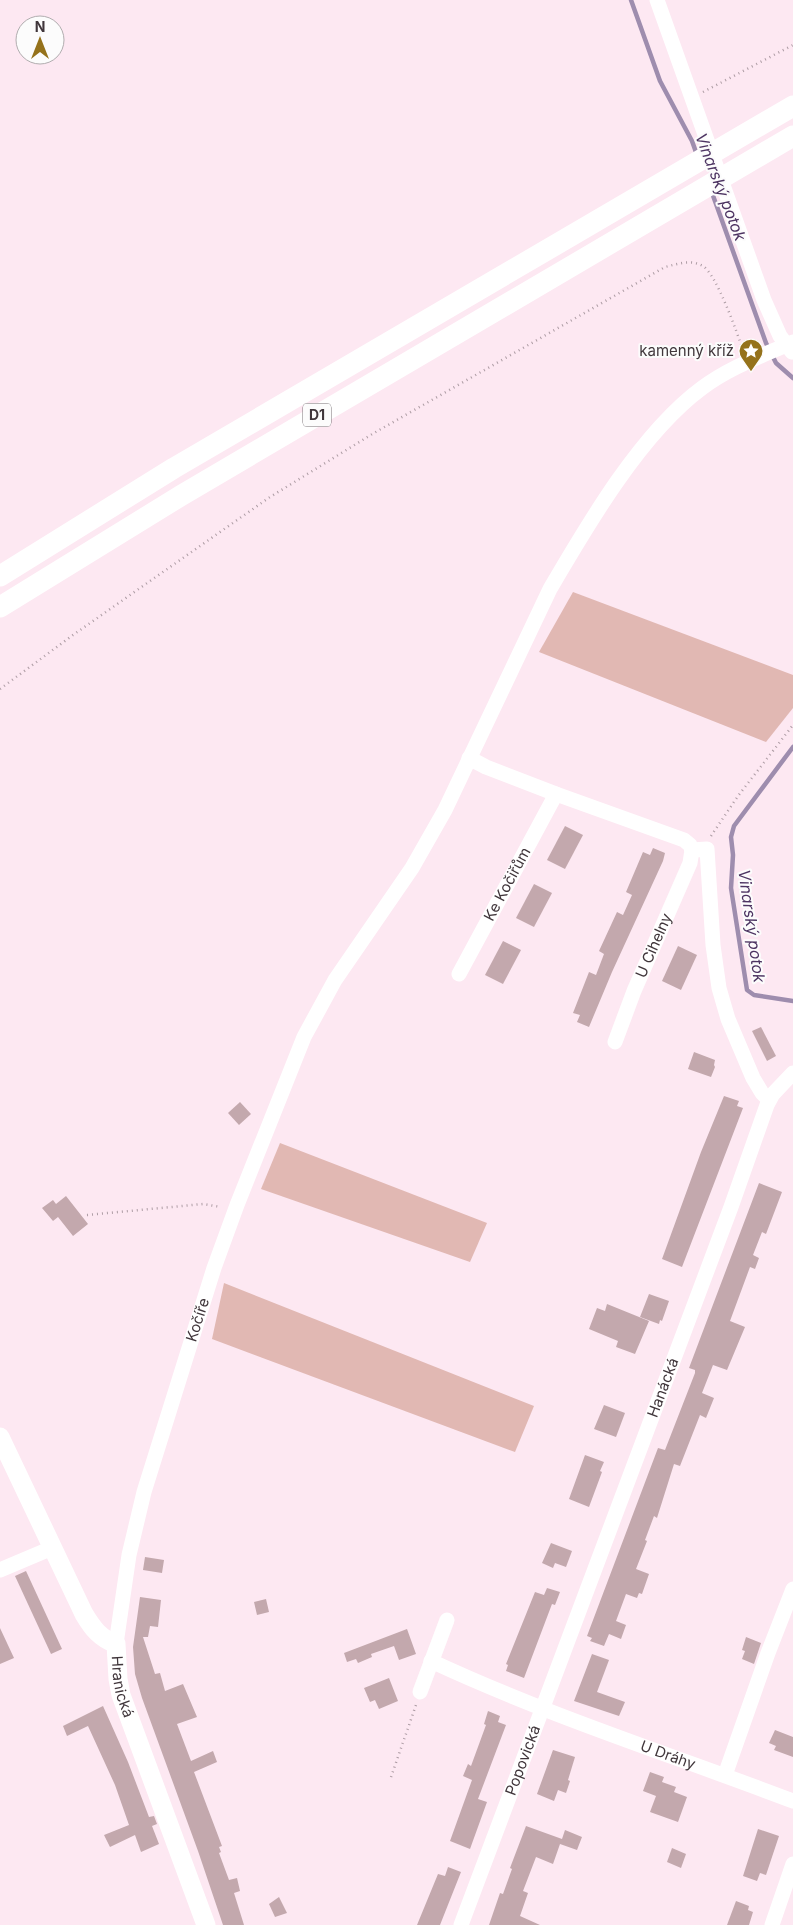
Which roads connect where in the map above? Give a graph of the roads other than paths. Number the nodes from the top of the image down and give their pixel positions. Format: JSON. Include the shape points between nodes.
{"nodes":[{"id":1,"x":657,"y":0,"type":"edge"},
{"id":2,"x":793,"y":106,"type":"edge"},
{"id":3,"x":793,"y":136,"type":"edge"},
{"id":4,"x":787,"y":347,"type":"edge"},
{"id":5,"x":0,"y":576,"type":"edge"},
{"id":6,"x":0,"y":607,"type":"edge"},
{"id":7,"x":469,"y":758,"type":"junction"},
{"id":8,"x":556,"y":794,"type":"junction"},
{"id":9,"x":699,"y":850,"type":"junction"},
{"id":10,"x":459,"y":974,"type":"dead end"},
{"id":11,"x":615,"y":1042,"type":"dead end"},
{"id":12,"x":793,"y":1073,"type":"edge"},
{"id":13,"x":769,"y":1100,"type":"junction"},
{"id":14,"x":0,"y":1437,"type":"edge"},
{"id":15,"x":52,"y":1548,"type":"junction"},
{"id":16,"x":0,"y":1570,"type":"edge"},
{"id":17,"x":793,"y":1588,"type":"edge"},
{"id":18,"x":447,"y":1620,"type":"dead end"},
{"id":19,"x":116,"y":1644,"type":"junction"},
{"id":20,"x":432,"y":1661,"type":"junction"},
{"id":21,"x":420,"y":1692,"type":"road end"},
{"id":22,"x":543,"y":1709,"type":"junction"},
{"id":23,"x":725,"y":1775,"type":"junction"},
{"id":24,"x":793,"y":1800,"type":"edge"},
{"id":25,"x":793,"y":1864,"type":"edge"},
{"id":26,"x":206,"y":1925,"type":"edge"},
{"id":27,"x":461,"y":1925,"type":"edge"},
{"id":28,"x":772,"y":1925,"type":"edge"}],
"edges":[{"from":1,"to":4,"type":"street","via":[[764,300]]},
{"from":2,"to":5,"type":"highway","number":"D1","via":[[174,468]]},
{"from":3,"to":6,"type":"highway","number":"D1","via":[[182,495]]},
{"from":4,"to":7,"type":"street","name":"Kočíře","via":[[752,359],[690,397],[626,469],[550,589]]},
{"from":7,"to":8,"type":"street"},
{"from":7,"to":19,"type":"street","name":"Kočíře","via":[[412,868],[319,1008],[304,1037],[234,1212],[144,1492],[129,1555]]},
{"from":8,"to":9,"type":"street","via":[[684,840]]},
{"from":8,"to":10,"type":"street","name":"Ke Kočiřům"},
{"from":9,"to":11,"type":"street","name":"U Cihelny","via":[[634,991]]},
{"from":9,"to":13,"type":"street","via":[[719,988],[733,1034],[753,1078]]},
{"from":12,"to":13,"type":"street","name":"Hanácká"},
{"from":13,"to":22,"type":"street","name":"Hanácká"},
{"from":14,"to":15,"type":"main road","name":"Hranická"},
{"from":15,"to":16,"type":"street"},
{"from":15,"to":19,"type":"main road","name":"Hranická","via":[[91,1626],[102,1638]]},
{"from":17,"to":23,"type":"street"},
{"from":18,"to":20,"type":"street"},
{"from":19,"to":26,"type":"main road","name":"Hranická","via":[[121,1695]]},
{"from":20,"to":21,"type":"street"},
{"from":20,"to":22,"type":"street","name":"Popovická"},
{"from":22,"to":23,"type":"street","name":"U Dráhy"},
{"from":22,"to":27,"type":"street","name":"Popovická"},
{"from":23,"to":24,"type":"street","name":"U Dráhy"},
{"from":25,"to":28,"type":"street"}]}
